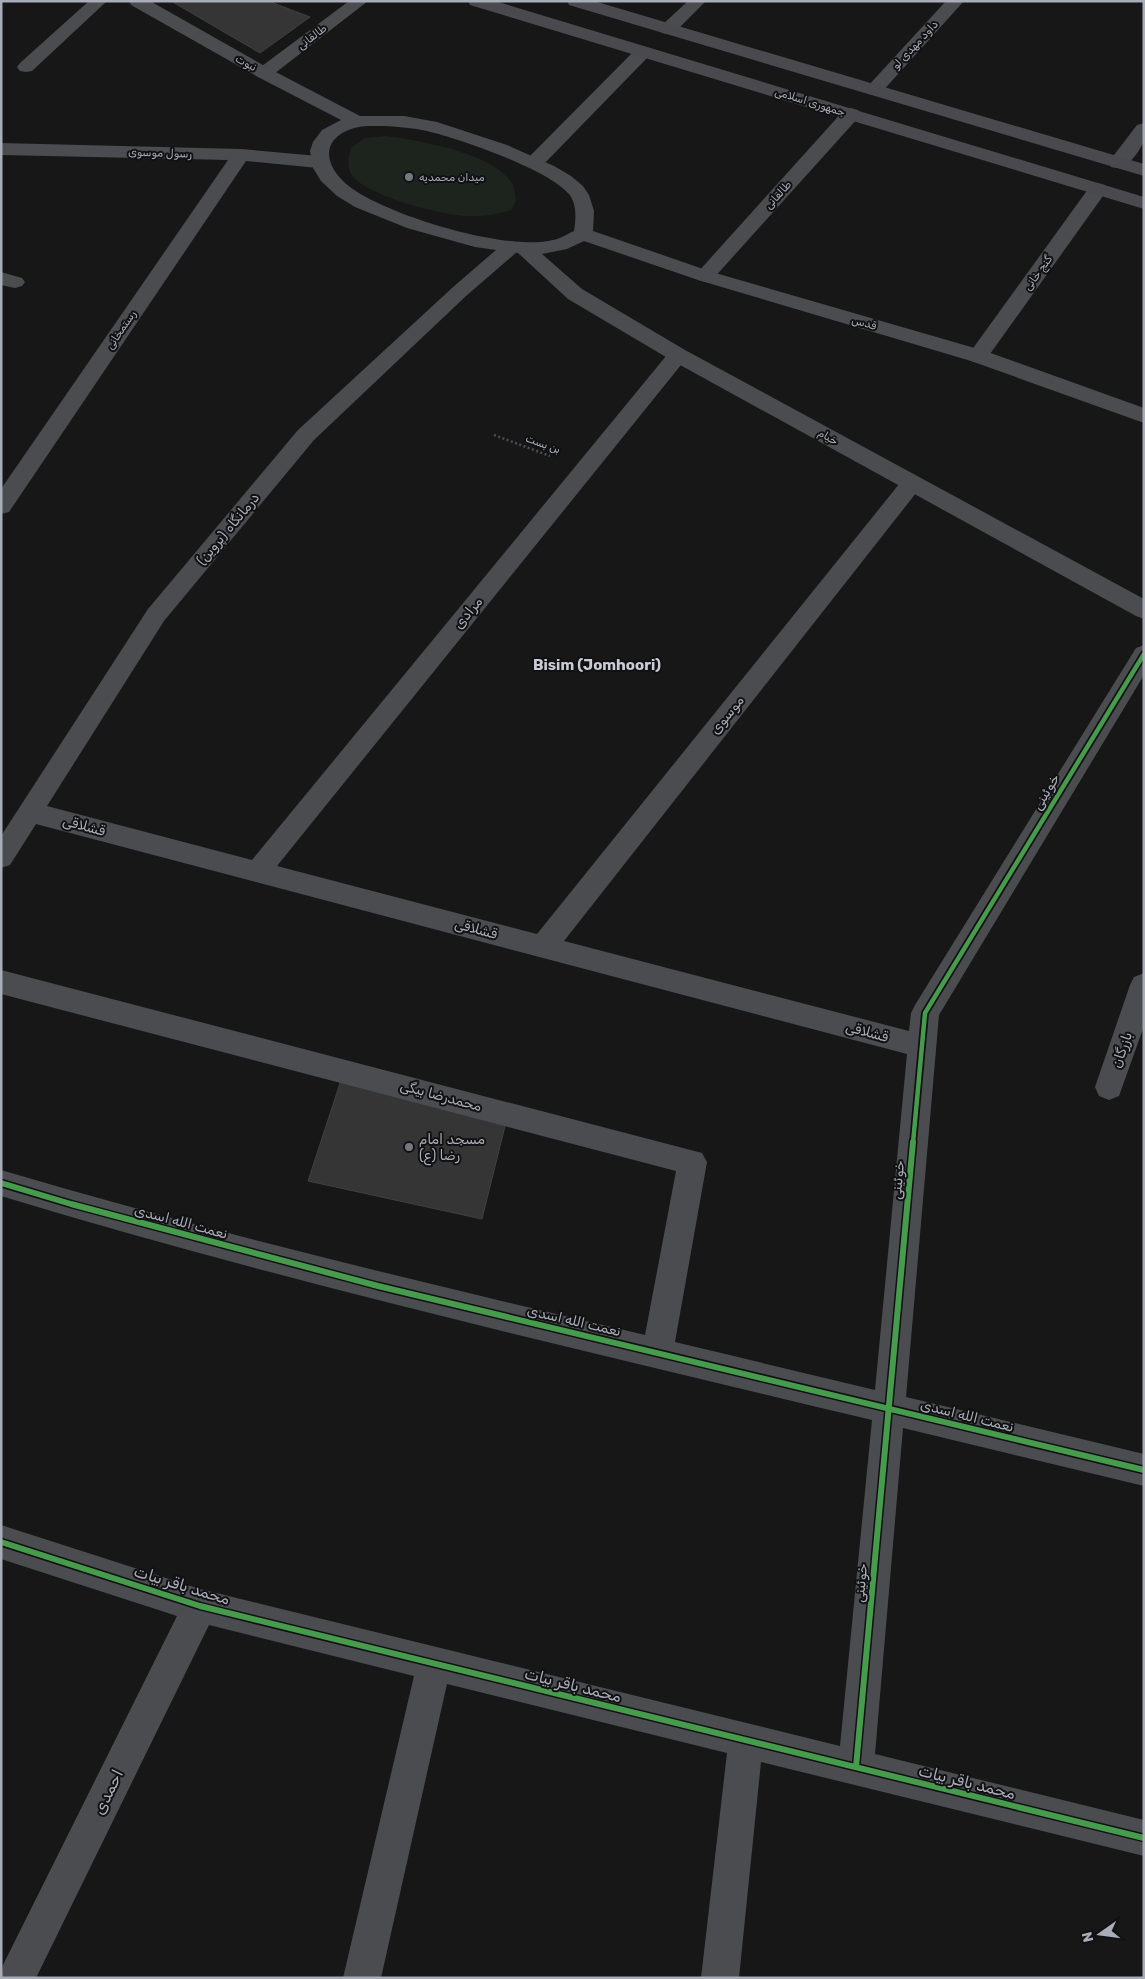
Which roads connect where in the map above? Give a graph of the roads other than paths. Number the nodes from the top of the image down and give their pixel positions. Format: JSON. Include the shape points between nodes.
{"nodes":[{"id":1,"x":99,"y":1,"type":"edge"},
{"id":2,"x":137,"y":1,"type":"edge"},
{"id":3,"x":360,"y":1,"type":"edge"},
{"id":4,"x":476,"y":1,"type":"edge"},
{"id":5,"x":575,"y":1,"type":"edge"},
{"id":6,"x":698,"y":1,"type":"edge"},
{"id":7,"x":956,"y":1,"type":"edge"},
{"id":8,"x":668,"y":29,"type":"junction"},
{"id":9,"x":643,"y":52,"type":"junction"},
{"id":10,"x":26,"y":67,"type":"dead end"},
{"id":11,"x":264,"y":73,"type":"junction"},
{"id":12,"x":874,"y":90,"type":"junction"},
{"id":13,"x":851,"y":114,"type":"junction"},
{"id":14,"x":358,"y":122,"type":"junction"},
{"id":15,"x":1144,"y":129,"type":"edge"},
{"id":16,"x":1,"y":149,"type":"edge"},
{"id":17,"x":241,"y":155,"type":"junction"},
{"id":18,"x":318,"y":162,"type":"junction"},
{"id":19,"x":534,"y":163,"type":"junction"},
{"id":20,"x":1118,"y":163,"type":"junction"},
{"id":21,"x":1144,"y":170,"type":"edge"},
{"id":22,"x":1098,"y":189,"type":"junction"},
{"id":23,"x":1144,"y":203,"type":"edge"},
{"id":24,"x":583,"y":234,"type":"junction"},
{"id":25,"x":518,"y":248,"type":"junction"},
{"id":26,"x":705,"y":276,"type":"junction"},
{"id":27,"x":678,"y":355,"type":"junction"},
{"id":28,"x":978,"y":356,"type":"junction"},
{"id":29,"x":1144,"y":416,"type":"edge"},
{"id":30,"x":912,"y":483,"type":"junction"},
{"id":31,"x":1,"y":506,"type":"edge"},
{"id":32,"x":1144,"y":610,"type":"edge"},
{"id":33,"x":1144,"y":654,"type":"edge"},
{"id":34,"x":30,"y":812,"type":"junction"},
{"id":35,"x":1,"y":858,"type":"edge"},
{"id":36,"x":257,"y":872,"type":"junction"},
{"id":37,"x":543,"y":947,"type":"junction"},
{"id":38,"x":1,"y":982,"type":"edge"},
{"id":39,"x":1144,"y":985,"type":"edge"},
{"id":40,"x":921,"y":1046,"type":"junction"},
{"id":41,"x":1109,"y":1087,"type":"dead end"},
{"id":42,"x":1,"y":1183,"type":"edge"},
{"id":43,"x":657,"y":1353,"type":"junction"},
{"id":44,"x":888,"y":1409,"type":"junction"},
{"id":45,"x":1144,"y":1470,"type":"edge"},
{"id":46,"x":1,"y":1542,"type":"edge"},
{"id":47,"x":200,"y":1606,"type":"junction"},
{"id":48,"x":434,"y":1664,"type":"junction"},
{"id":49,"x":746,"y":1740,"type":"junction"},
{"id":50,"x":856,"y":1767,"type":"junction"},
{"id":51,"x":1144,"y":1838,"type":"edge"},
{"id":52,"x":16,"y":1978,"type":"edge"},
{"id":53,"x":362,"y":1978,"type":"edge"},
{"id":54,"x":720,"y":1978,"type":"edge"}],
"edges":[{"from":1,"to":10,"type":"street"},
{"from":2,"to":11,"type":"street","name":"نبوت"},
{"from":3,"to":11,"type":"street","name":"طالقانی"},
{"from":4,"to":9,"type":"main road","name":"جمهوری اسلامی"},
{"from":5,"to":8,"type":"main road"},
{"from":6,"to":8,"type":"street"},
{"from":7,"to":12,"type":"street","name":"داود مهدی لو"},
{"from":8,"to":12,"type":"main road"},
{"from":9,"to":13,"type":"main road","name":"جمهوری اسلامی"},
{"from":9,"to":19,"type":"street"},
{"from":11,"to":14,"type":"street","name":"نبوت"},
{"from":12,"to":20,"type":"main road"},
{"from":13,"to":22,"type":"main road","name":"جمهوری اسلامی"},
{"from":13,"to":26,"type":"street","name":"طالقانی"},
{"from":14,"to":18,"type":"street","via":[[328,135],[320,147]]},
{"from":14,"to":19,"type":"street","via":[[417,123]]},
{"from":15,"to":20,"type":"street"},
{"from":16,"to":17,"type":"street","name":"رسول موسوی"},
{"from":17,"to":18,"type":"street","name":"رسول موسوی"},
{"from":17,"to":31,"type":"street","name":"رستمخانی"},
{"from":18,"to":25,"type":"street","via":[[327,177],[344,192],[371,207],[412,224]]},
{"from":19,"to":24,"type":"street","via":[[576,190],[583,201],[586,218]]},
{"from":20,"to":21,"type":"main road"},
{"from":22,"to":23,"type":"main road","name":"جمهوری اسلامی"},
{"from":22,"to":28,"type":"street","name":"گنج خانی"},
{"from":24,"to":25,"type":"street","via":[[551,247]]},
{"from":24,"to":26,"type":"street","name":"قدس"},
{"from":25,"to":27,"type":"street","name":"خیام","via":[[575,294]]},
{"from":25,"to":34,"type":"street","name":"درمانگاه (پروین)","via":[[459,292],[306,435],[156,615]]},
{"from":26,"to":28,"type":"street","name":"قدس"},
{"from":27,"to":30,"type":"street","name":"خیام"},
{"from":27,"to":36,"type":"street","name":"مرادی"},
{"from":28,"to":29,"type":"street","name":"قدس"},
{"from":30,"to":32,"type":"street","name":"خیام"},
{"from":30,"to":37,"type":"street","name":"موسوی"},
{"from":33,"to":40,"type":"street","name":"خوئینی","via":[[925,1013]]},
{"from":34,"to":35,"type":"street","name":"درمانگاه (پروین)"},
{"from":34,"to":36,"type":"street","name":"قشلاقی"},
{"from":36,"to":37,"type":"street","name":"قشلاقی"},
{"from":37,"to":40,"type":"street","name":"قشلاقی"},
{"from":38,"to":43,"type":"street","name":"محمدرضا بیگی","via":[[692,1162]]},
{"from":39,"to":41,"type":"street","name":"بازرگان"},
{"from":40,"to":44,"type":"street","name":"خوئینی"},
{"from":42,"to":43,"type":"street","name":"نعمت الله اسدی","via":[[378,1286]]},
{"from":43,"to":44,"type":"street","name":"نعمت الله اسدی"},
{"from":44,"to":45,"type":"street","name":"نعمت الله اسدی"},
{"from":44,"to":50,"type":"street","name":"خوئینی"},
{"from":46,"to":47,"type":"street","name":"محمد باقر بیات"},
{"from":47,"to":48,"type":"street","name":"محمد باقر بیات"},
{"from":47,"to":52,"type":"street","name":"احمدی"},
{"from":48,"to":49,"type":"street","name":"محمد باقر بیات"},
{"from":48,"to":53,"type":"street"},
{"from":49,"to":50,"type":"street","name":"محمد باقر بیات"},
{"from":49,"to":54,"type":"street"},
{"from":50,"to":51,"type":"street","name":"محمد باقر بیات"}]}
